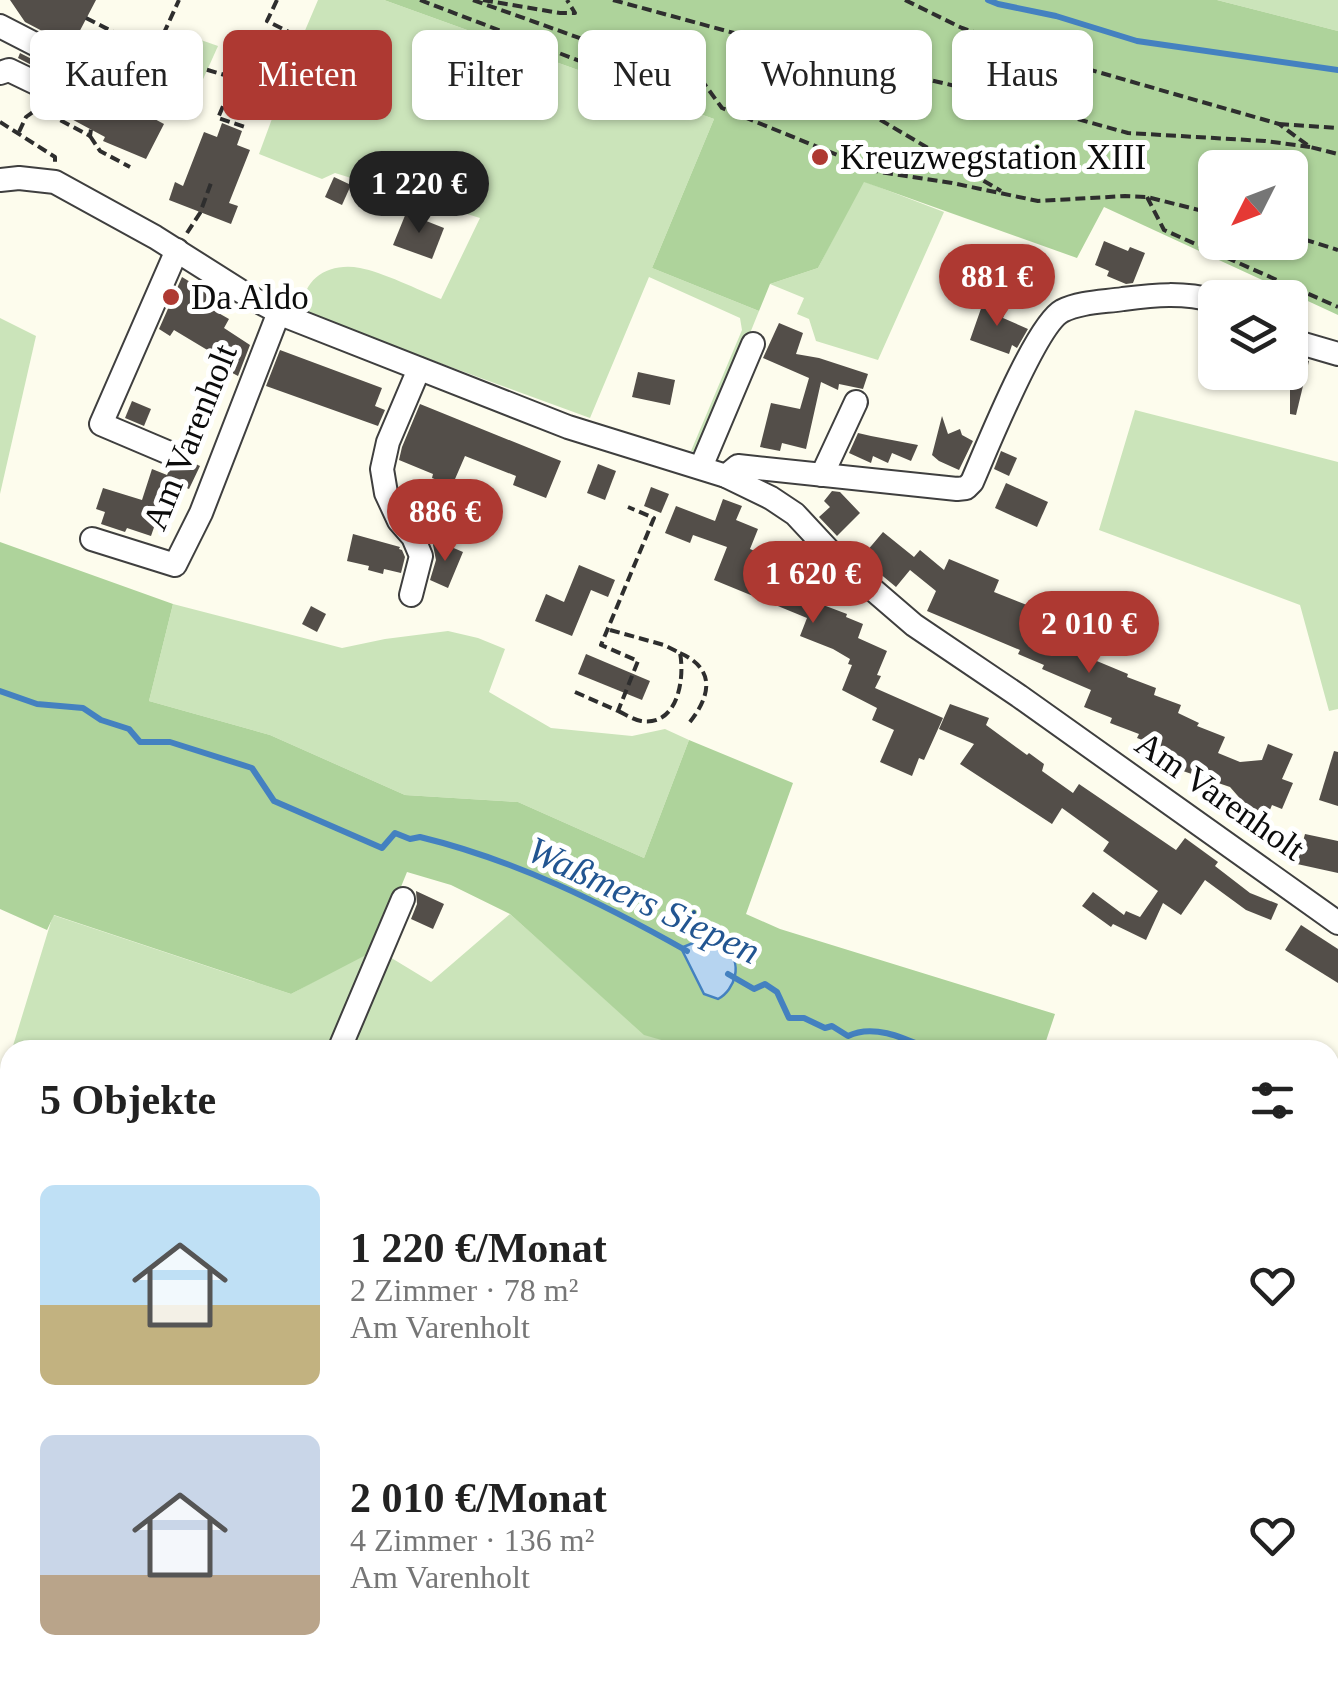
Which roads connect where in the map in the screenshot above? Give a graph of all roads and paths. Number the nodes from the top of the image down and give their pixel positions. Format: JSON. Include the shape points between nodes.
{"nodes":[{"id":1,"x":179,"y":0,"type":"edge"},
{"id":2,"x":277,"y":0,"type":"edge"},
{"id":3,"x":420,"y":0,"type":"edge"},
{"id":4,"x":473,"y":0,"type":"edge"},
{"id":5,"x":482,"y":0,"type":"edge"},
{"id":6,"x":568,"y":0,"type":"edge"},
{"id":7,"x":614,"y":0,"type":"edge"},
{"id":8,"x":906,"y":0,"type":"edge"},
{"id":9,"x":86,"y":18,"type":"dead end"},
{"id":10,"x":0,"y":26,"type":"edge"},
{"id":11,"x":109,"y":30,"type":"edge"},
{"id":12,"x":164,"y":30,"type":"edge"},
{"id":13,"x":285,"y":30,"type":"edge"},
{"id":14,"x":726,"y":31,"type":"edge"},
{"id":15,"x":30,"y":41,"type":"edge"},
{"id":16,"x":578,"y":60,"type":"edge"},
{"id":17,"x":203,"y":69,"type":"edge"},
{"id":18,"x":0,"y":73,"type":"edge"},
{"id":19,"x":932,"y":80,"type":"edge"},
{"id":20,"x":30,"y":91,"type":"edge"},
{"id":21,"x":30,"y":114,"type":"edge"},
{"id":22,"x":64,"y":120,"type":"edge"},
{"id":23,"x":882,"y":120,"type":"edge"},
{"id":24,"x":0,"y":122,"type":"edge"},
{"id":25,"x":1279,"y":124,"type":"junction"},
{"id":26,"x":248,"y":128,"type":"dead end"},
{"id":27,"x":1338,"y":128,"type":"edge"},
{"id":28,"x":18,"y":132,"type":"junction"},
{"id":29,"x":1310,"y":147,"type":"junction"},
{"id":30,"x":828,"y":151,"type":"junction"},
{"id":31,"x":1338,"y":154,"type":"edge"},
{"id":32,"x":821,"y":156,"type":"dead end"},
{"id":33,"x":130,"y":167,"type":"dead end"},
{"id":34,"x":0,"y":180,"type":"edge"},
{"id":35,"x":55,"y":182,"type":"junction"},
{"id":36,"x":211,"y":183,"type":"dead end"},
{"id":37,"x":1006,"y":193,"type":"junction"},
{"id":38,"x":1147,"y":197,"type":"junction"},
{"id":39,"x":1198,"y":210,"type":"edge"},
{"id":40,"x":200,"y":213,"type":"dead end"},
{"id":41,"x":1308,"y":241,"type":"edge"},
{"id":42,"x":177,"y":250,"type":"junction"},
{"id":43,"x":1338,"y":250,"type":"edge"},
{"id":44,"x":1198,"y":296,"type":"edge"},
{"id":45,"x":1338,"y":307,"type":"edge"},
{"id":46,"x":278,"y":312,"type":"junction"},
{"id":47,"x":753,"y":344,"type":"dead end"},
{"id":48,"x":1308,"y":345,"type":"edge"},
{"id":49,"x":1338,"y":354,"type":"edge"},
{"id":50,"x":420,"y":369,"type":"junction"},
{"id":51,"x":856,"y":402,"type":"dead end"},
{"id":52,"x":166,"y":452,"type":"dead end"},
{"id":53,"x":701,"y":467,"type":"junction"},
{"id":54,"x":822,"y":475,"type":"junction"},
{"id":55,"x":726,"y":476,"type":"junction"},
{"id":56,"x":628,"y":507,"type":"dead end"},
{"id":57,"x":92,"y":539,"type":"dead end"},
{"id":58,"x":411,"y":595,"type":"dead end"},
{"id":59,"x":608,"y":629,"type":"junction"},
{"id":60,"x":680,"y":653,"type":"junction"},
{"id":61,"x":574,"y":692,"type":"dead end"},
{"id":62,"x":618,"y":711,"type":"junction"},
{"id":63,"x":689,"y":723,"type":"dead end"},
{"id":64,"x":402,"y":899,"type":"dead end"},
{"id":65,"x":1338,"y":923,"type":"edge"},
{"id":66,"x":343,"y":1040,"type":"edge"}],
"edges":[{"from":1,"to":12,"type":"path"},
{"from":2,"to":13,"type":"path","via":[[267,21]]},
{"from":3,"to":16,"type":"path"},
{"from":4,"to":30,"type":"path","via":[[703,82],[722,108]]},
{"from":5,"to":6,"type":"path","via":[[575,12]]},
{"from":7,"to":14,"type":"path"},
{"from":8,"to":25,"type":"path","via":[[962,28],[1063,62]]},
{"from":9,"to":11,"type":"path"},
{"from":10,"to":15,"type":"street"},
{"from":17,"to":26,"type":"path","via":[[236,78],[218,118]]},
{"from":18,"to":20,"type":"street","via":[[9,70]]},
{"from":19,"to":29,"type":"path","via":[[1128,133]]},
{"from":21,"to":28,"type":"path"},
{"from":22,"to":33,"type":"path","via":[[91,132],[100,152]]},
{"from":23,"to":37,"type":"path"},
{"from":24,"to":28,"type":"path"},
{"from":25,"to":27,"type":"path"},
{"from":25,"to":29,"type":"path"},
{"from":28,"to":35,"type":"path","via":[[55,157]]},
{"from":29,"to":31,"type":"path"},
{"from":30,"to":32,"type":"path"},
{"from":30,"to":37,"type":"path","via":[[879,172]]},
{"from":34,"to":35,"type":"street","name":"Am Varenholt"},
{"from":35,"to":42,"type":"street","name":"Am Varenholt"},
{"from":36,"to":40,"type":"path"},
{"from":37,"to":38,"type":"path","via":[[1038,200]]},
{"from":38,"to":39,"type":"path"},
{"from":38,"to":45,"type":"path","via":[[1164,230]]},
{"from":41,"to":43,"type":"path"},
{"from":42,"to":46,"type":"street","name":"Am Varenholt"},
{"from":42,"to":52,"type":"street","via":[[101,424]]},
{"from":44,"to":54,"type":"street","name":"Am Varenholt","via":[[1164,294],[1058,313],[966,488]]},
{"from":46,"to":50,"type":"street","name":"Am Varenholt"},
{"from":46,"to":57,"type":"street","name":"Am Varenholt","via":[[175,565]]},
{"from":47,"to":53,"type":"street"},
{"from":48,"to":49,"type":"street"},
{"from":50,"to":53,"type":"street","name":"Am Varenholt","via":[[568,427]]},
{"from":50,"to":58,"type":"street","via":[[382,470],[386,492],[421,556]]},
{"from":51,"to":54,"type":"street"},
{"from":53,"to":55,"type":"street","name":"Am Varenholt"},
{"from":54,"to":55,"type":"street","name":"Am Varenholt","via":[[738,466]]},
{"from":55,"to":65,"type":"street","name":"Am Varenholt","via":[[794,514],[914,625]]},
{"from":56,"to":59,"type":"path","via":[[654,518]]},
{"from":59,"to":60,"type":"path"},
{"from":59,"to":62,"type":"path","via":[[602,645],[638,660]]},
{"from":60,"to":62,"type":"path","via":[[681,686],[664,716],[641,721]]},
{"from":60,"to":63,"type":"path","via":[[694,659],[706,680],[702,704]]},
{"from":61,"to":62,"type":"path"},
{"from":64,"to":66,"type":"street"}]}
